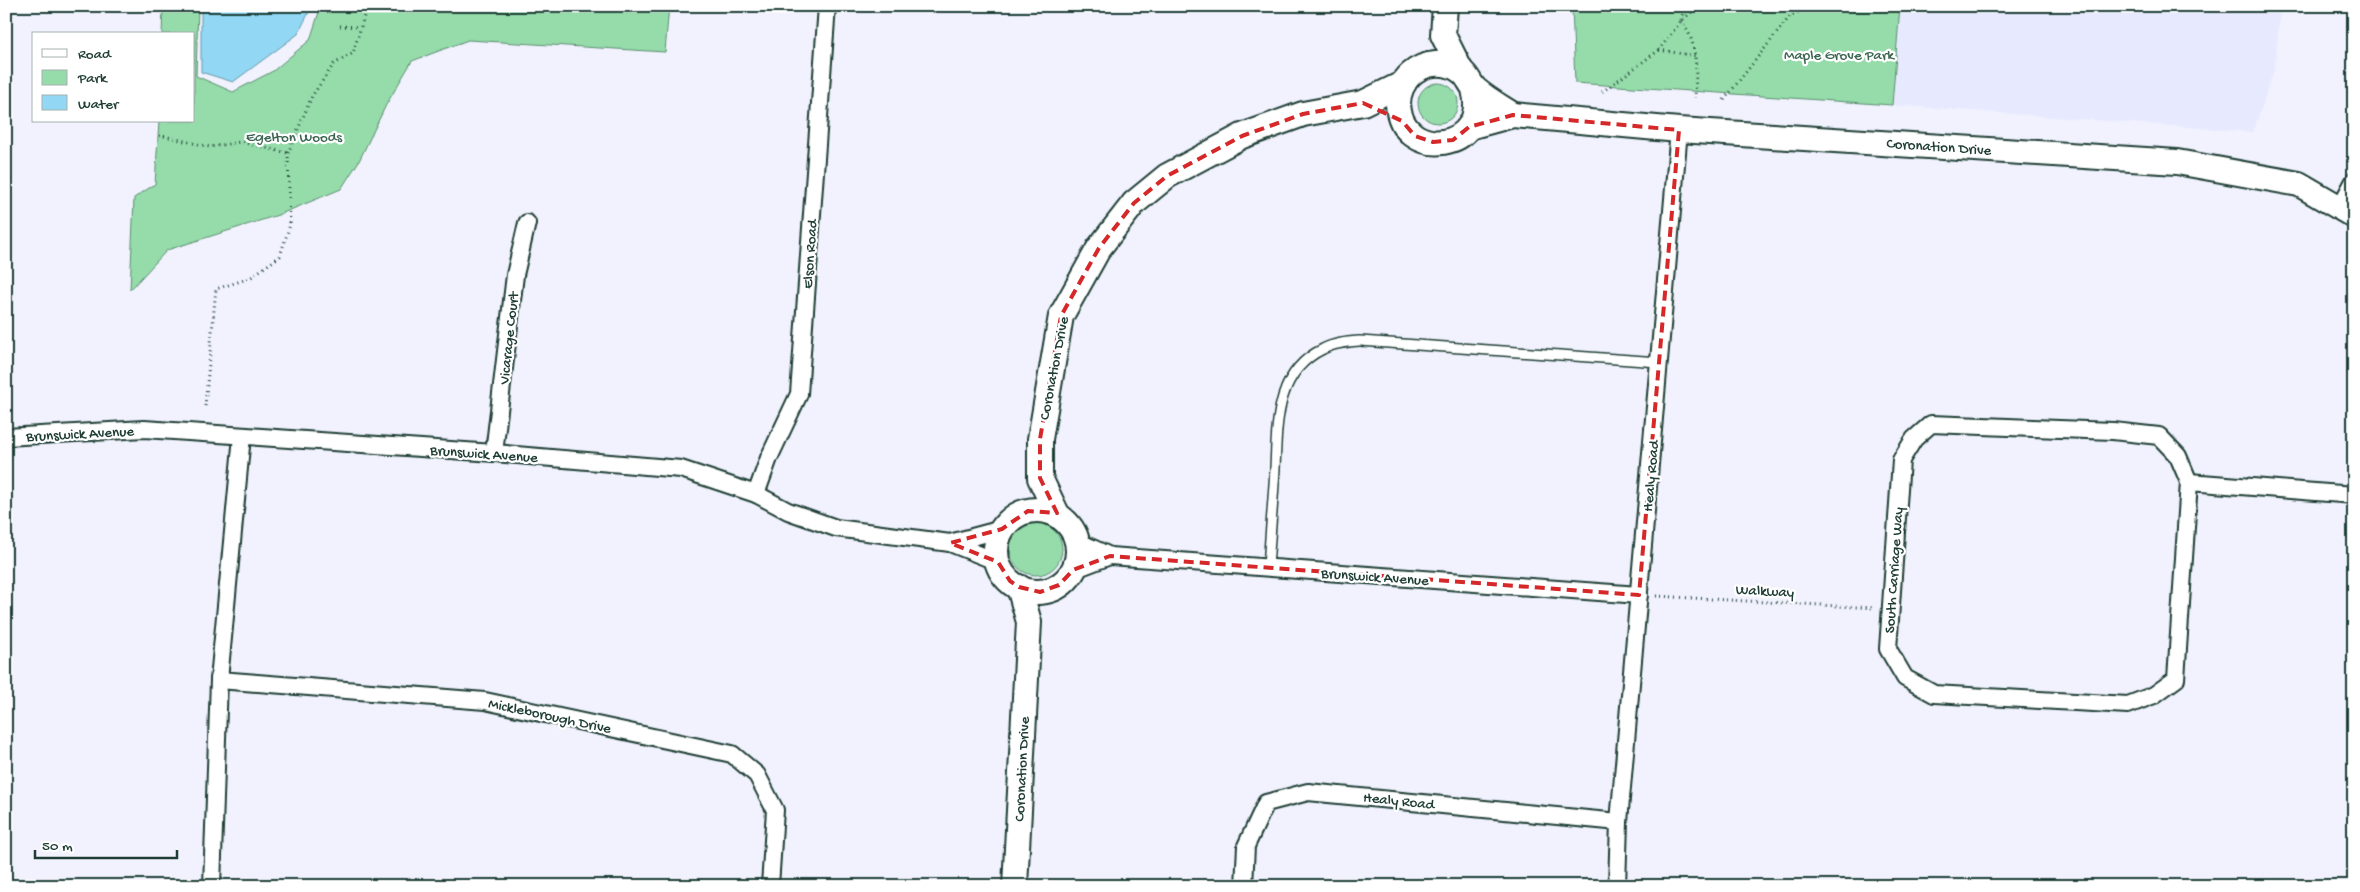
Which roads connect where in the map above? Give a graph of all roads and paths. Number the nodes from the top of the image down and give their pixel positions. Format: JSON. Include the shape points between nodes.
{"nodes":[{"id":1,"x":367,"y":6,"type":"edge"},
{"id":2,"x":827,"y":6,"type":"edge"},
{"id":3,"x":1445,"y":6,"type":"edge"},
{"id":4,"x":1685,"y":6,"type":"edge"},
{"id":5,"x":1699,"y":6,"type":"edge"},
{"id":6,"x":1815,"y":6,"type":"edge"},
{"id":7,"x":1681,"y":21,"type":"junction"},
{"id":8,"x":340,"y":26,"type":"dead end"},
{"id":9,"x":360,"y":27,"type":"junction"},
{"id":10,"x":1443,"y":35,"type":"junction"},
{"id":11,"x":1659,"y":50,"type":"junction"},
{"id":12,"x":1696,"y":56,"type":"junction"},
{"id":13,"x":1411,"y":75,"type":"junction"},
{"id":14,"x":1468,"y":80,"type":"junction"},
{"id":15,"x":1602,"y":92,"type":"dead end"},
{"id":16,"x":1695,"y":98,"type":"dead end"},
{"id":17,"x":1724,"y":100,"type":"dead end"},
{"id":18,"x":1363,"y":103,"type":"junction"},
{"id":19,"x":1514,"y":115,"type":"junction"},
{"id":20,"x":1402,"y":120,"type":"junction"},
{"id":21,"x":1469,"y":127,"type":"junction"},
{"id":22,"x":1679,"y":130,"type":"junction"},
{"id":23,"x":159,"y":135,"type":"dead end"},
{"id":24,"x":288,"y":153,"type":"junction"},
{"id":25,"x":2354,"y":182,"type":"edge"},
{"id":26,"x":2347,"y":212,"type":"edge"},
{"id":27,"x":527,"y":223,"type":"dead end"},
{"id":28,"x":1659,"y":362,"type":"junction"},
{"id":29,"x":206,"y":406,"type":"dead end"},
{"id":30,"x":242,"y":436,"type":"junction"},
{"id":31,"x":6,"y":437,"type":"edge"},
{"id":32,"x":494,"y":454,"type":"junction"},
{"id":33,"x":1040,"y":478,"type":"junction"},
{"id":34,"x":2189,"y":482,"type":"junction"},
{"id":35,"x":756,"y":494,"type":"junction"},
{"id":36,"x":2354,"y":495,"type":"edge"},
{"id":37,"x":1058,"y":516,"type":"junction"},
{"id":38,"x":1010,"y":522,"type":"junction"},
{"id":39,"x":1077,"y":541,"type":"junction"},
{"id":40,"x":950,"y":543,"type":"junction"},
{"id":41,"x":1110,"y":556,"type":"junction"},
{"id":42,"x":998,"y":562,"type":"junction"},
{"id":43,"x":1268,"y":568,"type":"junction"},
{"id":44,"x":1073,"y":570,"type":"junction"},
{"id":45,"x":1019,"y":588,"type":"junction"},
{"id":46,"x":1050,"y":590,"type":"junction"},
{"id":47,"x":1639,"y":595,"type":"junction"},
{"id":48,"x":1890,"y":608,"type":"junction"},
{"id":49,"x":1029,"y":622,"type":"junction"},
{"id":50,"x":219,"y":680,"type":"junction"},
{"id":51,"x":1619,"y":822,"type":"junction"},
{"id":52,"x":212,"y":886,"type":"edge"},
{"id":53,"x":770,"y":886,"type":"edge"},
{"id":54,"x":1015,"y":886,"type":"edge"},
{"id":55,"x":1244,"y":886,"type":"edge"},
{"id":56,"x":1617,"y":886,"type":"edge"}],
"edges":[{"from":1,"to":9,"type":"path"},
{"from":2,"to":35,"type":"street","name":"Elson Road","via":[[799,394]]},
{"from":3,"to":10,"type":"street"},
{"from":4,"to":7,"type":"path"},
{"from":5,"to":7,"type":"path"},
{"from":6,"to":17,"type":"path","via":[[1791,15]]},
{"from":7,"to":11,"type":"path"},
{"from":7,"to":12,"type":"path","via":[[1689,30]]},
{"from":8,"to":9,"type":"path"},
{"from":9,"to":24,"type":"path","via":[[353,53],[334,64],[312,96]]},
{"from":10,"to":13,"type":"street"},
{"from":10,"to":14,"type":"street"},
{"from":11,"to":12,"type":"path"},
{"from":11,"to":15,"type":"path"},
{"from":12,"to":16,"type":"path"},
{"from":13,"to":14,"type":"street","via":[[1440,64]]},
{"from":13,"to":18,"type":"street","name":"Coronation Drive"},
{"from":13,"to":20,"type":"street","via":[[1398,102]]},
{"from":14,"to":19,"type":"street","name":"Coronation Drive"},
{"from":14,"to":21,"type":"street","via":[[1477,109]]},
{"from":18,"to":20,"type":"street"},
{"from":18,"to":33,"type":"street","name":"Coronation Drive","via":[[1303,114],[1242,136],[1167,176],[1134,203],[1099,248],[1061,316],[1040,439]]},
{"from":19,"to":21,"type":"street","name":"Coronation Drive"},
{"from":19,"to":22,"type":"street","name":"Coronation Drive"},
{"from":20,"to":21,"type":"street","via":[[1415,136],[1433,142],[1454,140]]},
{"from":22,"to":26,"type":"street","name":"Coronation Drive","via":[[2177,162],[2299,184]]},
{"from":22,"to":28,"type":"street","name":"Healy Road"},
{"from":23,"to":24,"type":"path","via":[[210,147],[240,142]]},
{"from":24,"to":29,"type":"path","via":[[290,225],[280,256],[250,278],[216,289]]},
{"from":25,"to":26,"type":"street"},
{"from":27,"to":32,"type":"street","name":"Vicarage Court","via":[[515,274]]},
{"from":28,"to":43,"type":"lane","via":[[1360,341],[1323,348],[1292,376],[1281,397]]},
{"from":28,"to":47,"type":"street","name":"Healy Road"},
{"from":30,"to":31,"type":"street","name":"Brunswick Avenue","via":[[144,429]]},
{"from":30,"to":32,"type":"street","name":"Brunswick Avenue"},
{"from":30,"to":50,"type":"street"},
{"from":32,"to":35,"type":"street","name":"Brunswick Avenue","via":[[681,469]]},
{"from":33,"to":37,"type":"street","name":"Coronation Drive"},
{"from":33,"to":38,"type":"street"},
{"from":34,"to":36,"type":"street"},
{"from":34,"to":48,"type":"street","name":"South Carriage Way","via":[[2178,456],[2159,436],[2113,431],[1931,424],[1914,439],[1901,460]]},
{"from":34,"to":48,"type":"street","name":"South Carriage Way","via":[[2176,679],[2154,696],[2128,706],[1934,694],[1906,678],[1888,649]]},
{"from":35,"to":40,"type":"street","name":"Brunswick Avenue","via":[[788,511],[836,528]]},
{"from":37,"to":38,"type":"street","via":[[1038,510]]},
{"from":37,"to":39,"type":"street","via":[[1067,522]]},
{"from":38,"to":40,"type":"street","name":"Brunswick Avenue"},
{"from":38,"to":42,"type":"street","via":[[997,545]]},
{"from":39,"to":41,"type":"street","name":"Brunswick Avenue"},
{"from":39,"to":44,"type":"street","via":[[1077,561]]},
{"from":40,"to":42,"type":"street","name":"Brunswick Avenue"},
{"from":41,"to":43,"type":"street","name":"Brunswick Avenue"},
{"from":41,"to":44,"type":"street","name":"Brunswick Avenue"},
{"from":42,"to":45,"type":"street","via":[[1010,581]]},
{"from":43,"to":47,"type":"street","name":"Brunswick Avenue"},
{"from":44,"to":46,"type":"street","via":[[1067,579]]},
{"from":45,"to":46,"type":"street"},
{"from":45,"to":49,"type":"street","name":"Coronation Drive"},
{"from":46,"to":49,"type":"street"},
{"from":47,"to":48,"type":"path","name":"Walkway"},
{"from":47,"to":51,"type":"street","name":"Healy Road"},
{"from":49,"to":54,"type":"street","name":"Coronation Drive"},
{"from":50,"to":52,"type":"street"},
{"from":50,"to":53,"type":"street","name":"Mickleborough Drive","via":[[485,701],[732,754],[757,776],[775,810]]},
{"from":51,"to":55,"type":"street","name":"Healy Road","via":[[1308,792],[1266,804],[1246,846]]},
{"from":51,"to":56,"type":"street","name":"Healy Road"}]}
